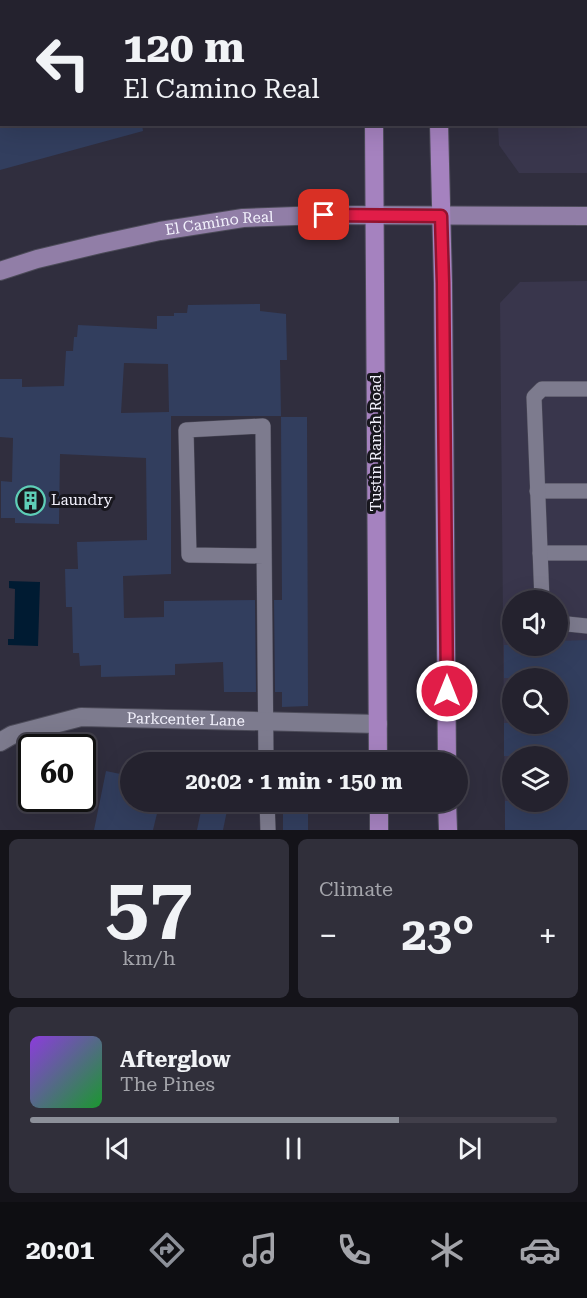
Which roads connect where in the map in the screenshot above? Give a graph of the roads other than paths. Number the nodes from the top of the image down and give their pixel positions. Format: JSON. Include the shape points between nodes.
{"nodes":[{"id":1,"x":374,"y":126,"type":"edge"},
{"id":2,"x":439,"y":126,"type":"edge"},
{"id":3,"x":374,"y":215,"type":"junction"},
{"id":4,"x":441,"y":216,"type":"junction"},
{"id":5,"x":587,"y":216,"type":"edge"},
{"id":6,"x":0,"y":271,"type":"edge"},
{"id":7,"x":587,"y":389,"type":"edge"},
{"id":8,"x":537,"y":491,"type":"junction"},
{"id":9,"x":587,"y":491,"type":"edge"},
{"id":10,"x":540,"y":553,"type":"junction"},
{"id":11,"x":587,"y":553,"type":"edge"},
{"id":12,"x":264,"y":556,"type":"junction"},
{"id":13,"x":542,"y":590,"type":"edge"},
{"id":14,"x":568,"y":624,"type":"edge"},
{"id":15,"x":587,"y":626,"type":"edge"},
{"id":16,"x":265,"y":723,"type":"junction"},
{"id":17,"x":378,"y":724,"type":"junction"},
{"id":18,"x":0,"y":742,"type":"edge"},
{"id":19,"x":266,"y":752,"type":"edge"},
{"id":20,"x":378,"y":752,"type":"edge"},
{"id":21,"x":447,"y":752,"type":"edge"},
{"id":22,"x":267,"y":812,"type":"edge"},
{"id":23,"x":379,"y":812,"type":"edge"},
{"id":24,"x":447,"y":812,"type":"edge"},
{"id":25,"x":268,"y":830,"type":"edge"},
{"id":26,"x":379,"y":830,"type":"edge"},
{"id":27,"x":448,"y":830,"type":"edge"}],
"edges":[{"from":1,"to":3,"type":"main road","name":"Tustin Ranch Road"},
{"from":2,"to":4,"type":"main road"},
{"from":3,"to":4,"type":"main road","name":"El Camino Real"},
{"from":3,"to":6,"type":"main road","name":"El Camino Real","via":[[243,218],[100,244]]},
{"from":3,"to":17,"type":"main road","name":"Tustin Ranch Road"},
{"from":4,"to":5,"type":"main road","name":"El Camino Real"},
{"from":4,"to":21,"type":"main road"},
{"from":7,"to":8,"type":"lane","via":[[542,389],[534,397]]},
{"from":8,"to":9,"type":"lane"},
{"from":8,"to":10,"type":"lane"},
{"from":10,"to":11,"type":"lane"},
{"from":10,"to":13,"type":"lane"},
{"from":12,"to":12,"type":"lane","via":[[263,426],[186,430],[189,555]]},
{"from":12,"to":16,"type":"lane"},
{"from":14,"to":15,"type":"lane"},
{"from":16,"to":17,"type":"street","name":"Parkcenter Lane"},
{"from":16,"to":18,"type":"street","name":"Parkcenter Lane","via":[[81,717],[12,735]]},
{"from":16,"to":19,"type":"lane"},
{"from":17,"to":20,"type":"main road","name":"Tustin Ranch Road"},
{"from":22,"to":25,"type":"lane"},
{"from":23,"to":26,"type":"main road"},
{"from":24,"to":27,"type":"main road"}]}
